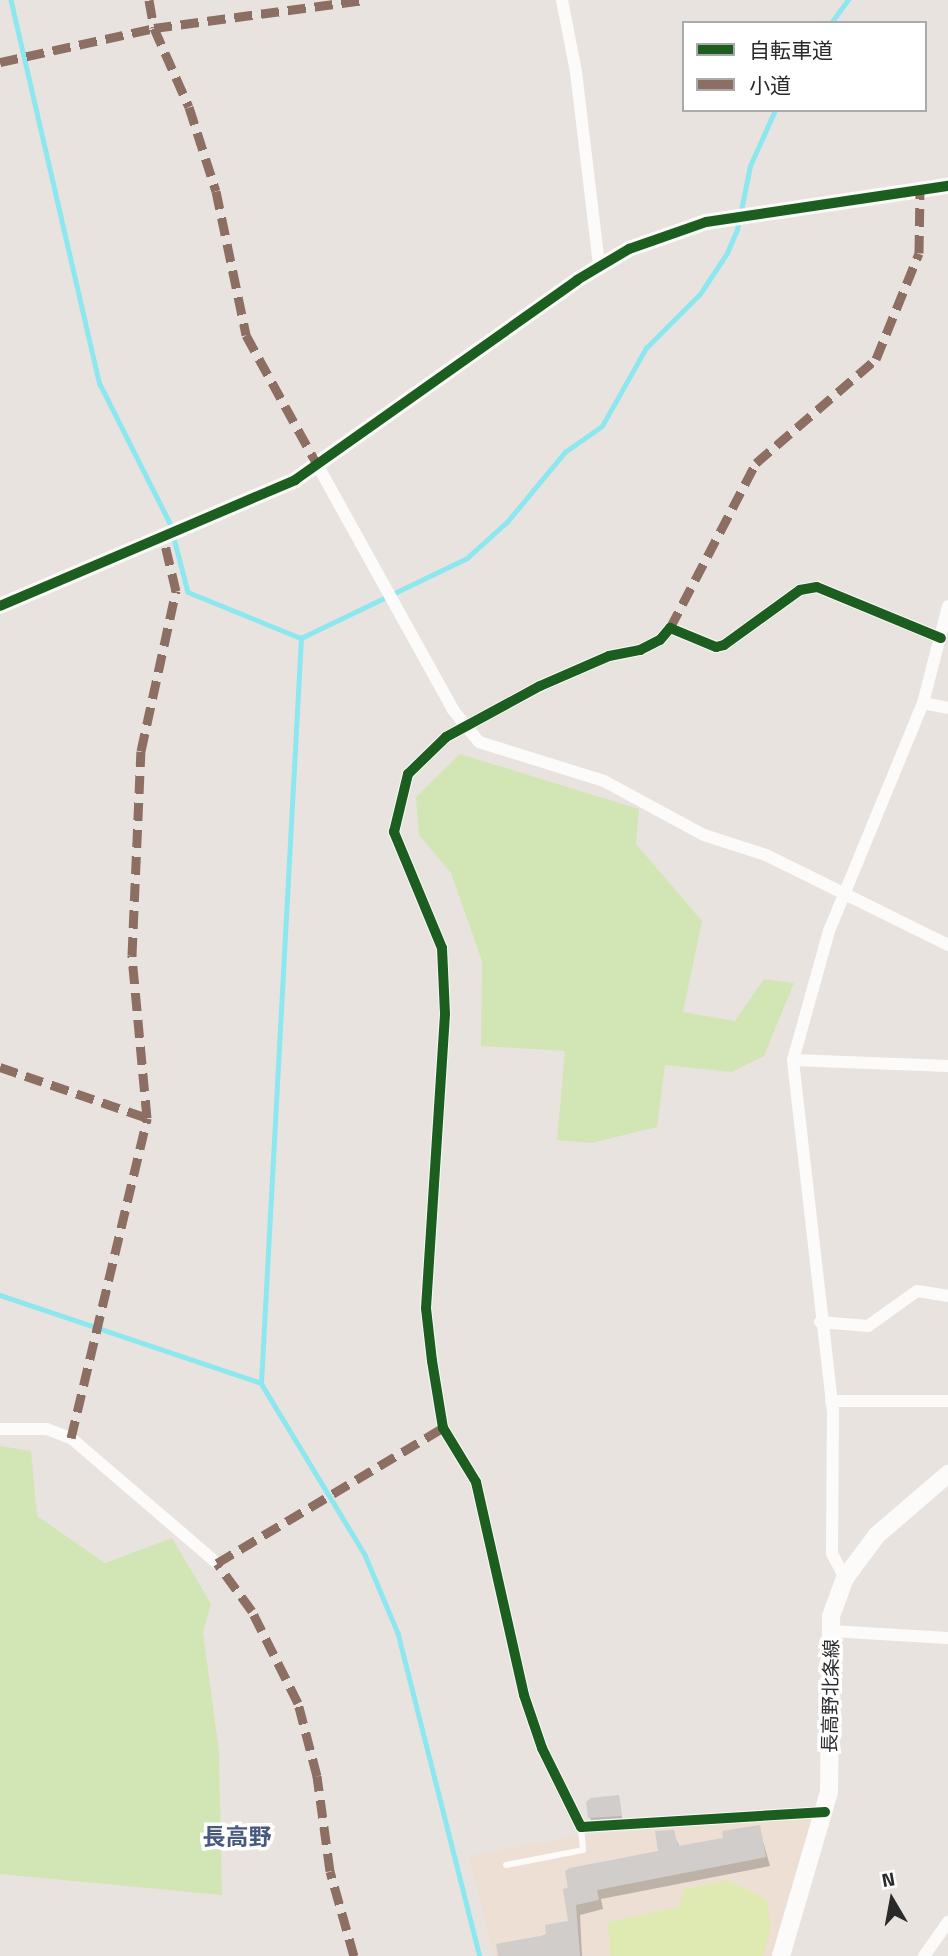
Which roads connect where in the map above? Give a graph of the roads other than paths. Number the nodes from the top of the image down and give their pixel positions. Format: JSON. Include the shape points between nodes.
{"nodes":[{"id":1,"x":562,"y":0,"type":"edge"},
{"id":2,"x":948,"y":186,"type":"edge"},
{"id":3,"x":599,"y":266,"type":"junction"},
{"id":4,"x":317,"y":466,"type":"junction"},
{"id":5,"x":0,"y":606,"type":"edge"},
{"id":6,"x":948,"y":606,"type":"edge"},
{"id":7,"x":941,"y":638,"type":"junction"},
{"id":8,"x":923,"y":703,"type":"junction"},
{"id":9,"x":948,"y":708,"type":"edge"},
{"id":10,"x":462,"y":725,"type":"junction"},
{"id":11,"x":847,"y":892,"type":"junction"},
{"id":12,"x":948,"y":944,"type":"edge"},
{"id":13,"x":793,"y":1060,"type":"junction"},
{"id":14,"x":948,"y":1066,"type":"edge"},
{"id":15,"x":948,"y":1296,"type":"edge"},
{"id":16,"x":820,"y":1322,"type":"junction"},
{"id":17,"x":831,"y":1401,"type":"junction"},
{"id":18,"x":948,"y":1401,"type":"edge"},
{"id":19,"x":0,"y":1429,"type":"edge"},
{"id":20,"x":948,"y":1474,"type":"edge"},
{"id":21,"x":217,"y":1563,"type":"dead end"},
{"id":22,"x":845,"y":1578,"type":"junction"},
{"id":23,"x":831,"y":1631,"type":"junction"},
{"id":24,"x":948,"y":1638,"type":"edge"},
{"id":25,"x":825,"y":1812,"type":"junction"},
{"id":26,"x":581,"y":1827,"type":"junction"},
{"id":27,"x":506,"y":1865,"type":"dead end"},
{"id":28,"x":948,"y":1922,"type":"edge"},
{"id":29,"x":781,"y":1956,"type":"edge"},
{"id":30,"x":924,"y":1956,"type":"edge"}],
"edges":[{"from":1,"to":3,"type":"street","via":[[576,72]]},
{"from":2,"to":3,"type":"street","via":[[706,222],[656,237]]},
{"from":3,"to":4,"type":"street"},
{"from":4,"to":5,"type":"street","via":[[269,493]]},
{"from":4,"to":10,"type":"street"},
{"from":6,"to":7,"type":"street"},
{"from":7,"to":8,"type":"street"},
{"from":7,"to":10,"type":"street","via":[[817,587],[800,590],[724,645],[716,647],[670,628],[660,640],[640,650],[609,656]]},
{"from":8,"to":9,"type":"street"},
{"from":8,"to":11,"type":"street"},
{"from":10,"to":11,"type":"street","via":[[479,742],[604,781],[704,835],[766,855]]},
{"from":10,"to":26,"type":"street","via":[[408,774],[394,832],[442,948],[445,1014],[426,1308],[443,1427],[476,1482],[524,1695],[542,1748]]},
{"from":11,"to":12,"type":"street"},
{"from":11,"to":13,"type":"street","via":[[829,931]]},
{"from":13,"to":14,"type":"street"},
{"from":13,"to":16,"type":"street"},
{"from":15,"to":16,"type":"street","via":[[917,1291],[868,1326]]},
{"from":16,"to":17,"type":"street"},
{"from":17,"to":18,"type":"street"},
{"from":17,"to":22,"type":"street","via":[[832,1554]]},
{"from":19,"to":21,"type":"street","via":[[47,1429],[71,1438]]},
{"from":20,"to":22,"type":"main road","name":"長高野北条線","via":[[877,1535]]},
{"from":22,"to":23,"type":"main road","name":"長高野北条線","via":[[831,1616]]},
{"from":23,"to":24,"type":"street"},
{"from":23,"to":25,"type":"main road","name":"長高野北条線"},
{"from":25,"to":26,"type":"street"},
{"from":25,"to":29,"type":"main road","name":"長高野北条線"},
{"from":26,"to":27,"type":"lane","via":[[583,1850]]},
{"from":28,"to":30,"type":"street"}]}
